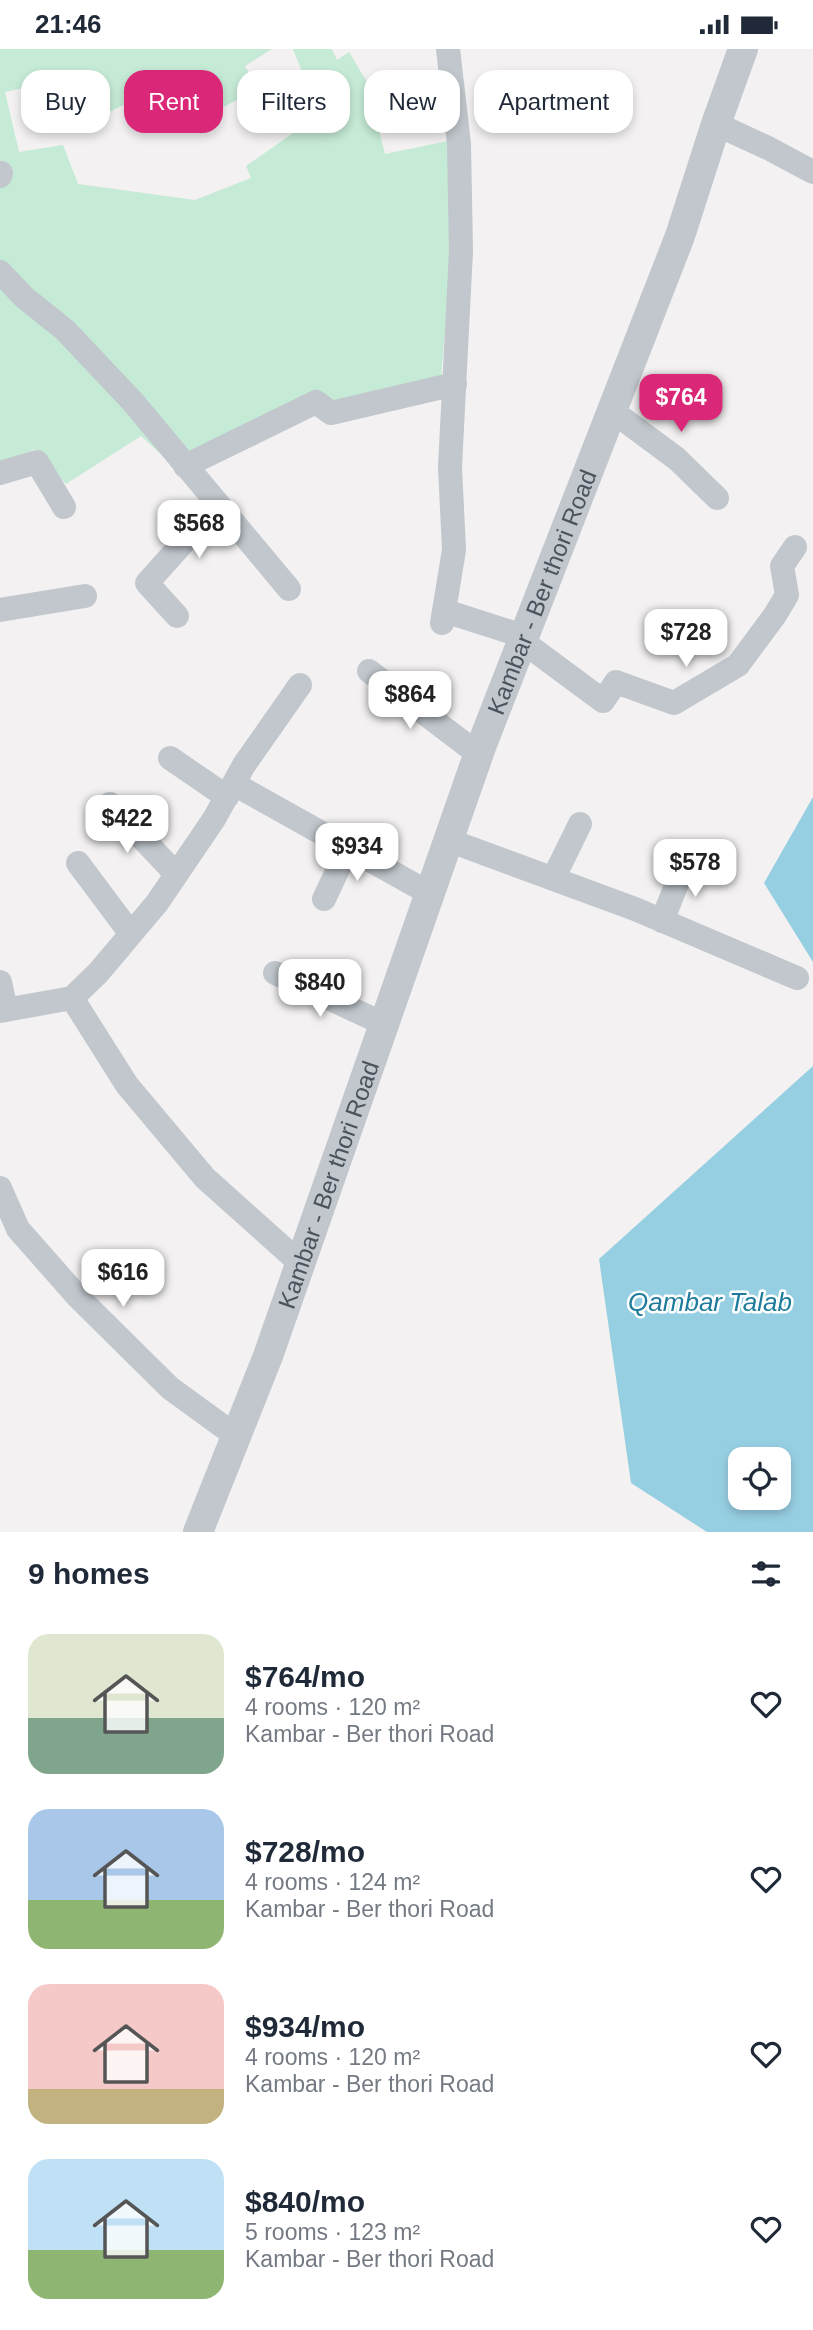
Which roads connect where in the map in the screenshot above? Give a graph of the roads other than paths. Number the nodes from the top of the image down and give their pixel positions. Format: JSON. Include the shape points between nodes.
{"nodes":[{"id":1,"x":449,"y":49,"type":"edge"},
{"id":2,"x":743,"y":49,"type":"edge"},
{"id":3,"x":716,"y":124,"type":"junction"},
{"id":4,"x":813,"y":172,"type":"edge"},
{"id":5,"x":0,"y":272,"type":"edge"},
{"id":6,"x":455,"y":384,"type":"junction"},
{"id":7,"x":611,"y":410,"type":"junction"},
{"id":8,"x":186,"y":466,"type":"junction"},
{"id":9,"x":0,"y":473,"type":"edge"},
{"id":10,"x":717,"y":498,"type":"dead end"},
{"id":11,"x":217,"y":505,"type":"junction"},
{"id":12,"x":64,"y":507,"type":"dead end"},
{"id":13,"x":795,"y":547,"type":"dead end"},
{"id":14,"x":289,"y":589,"type":"dead end"},
{"id":15,"x":85,"y":596,"type":"dead end"},
{"id":16,"x":0,"y":610,"type":"edge"},
{"id":17,"x":177,"y":616,"type":"dead end"},
{"id":18,"x":523,"y":639,"type":"junction"},
{"id":19,"x":369,"y":671,"type":"dead end"},
{"id":20,"x":300,"y":685,"type":"dead end"},
{"id":21,"x":478,"y":754,"type":"junction"},
{"id":22,"x":170,"y":758,"type":"dead end"},
{"id":23,"x":230,"y":790,"type":"junction"},
{"id":24,"x":110,"y":804,"type":"dead end"},
{"id":25,"x":580,"y":824,"type":"dead end"},
{"id":26,"x":448,"y":840,"type":"junction"},
{"id":27,"x":348,"y":848,"type":"junction"},
{"id":28,"x":685,"y":860,"type":"dead end"},
{"id":29,"x":78,"y":863,"type":"dead end"},
{"id":30,"x":176,"y":874,"type":"junction"},
{"id":31,"x":553,"y":879,"type":"junction"},
{"id":32,"x":429,"y":893,"type":"junction"},
{"id":33,"x":324,"y":899,"type":"dead end"},
{"id":34,"x":662,"y":921,"type":"junction"},
{"id":35,"x":131,"y":935,"type":"junction"},
{"id":36,"x":275,"y":973,"type":"dead end"},
{"id":37,"x":797,"y":978,"type":"dead end"},
{"id":38,"x":0,"y":982,"type":"edge"},
{"id":39,"x":72,"y":998,"type":"junction"},
{"id":40,"x":3,"y":1010,"type":"edge"},
{"id":41,"x":384,"y":1024,"type":"junction"},
{"id":42,"x":0,"y":1188,"type":"edge"},
{"id":43,"x":300,"y":1263,"type":"junction"},
{"id":44,"x":236,"y":1436,"type":"junction"},
{"id":45,"x":198,"y":1532,"type":"edge"}],
"edges":[{"from":1,"to":6,"type":"street","via":[[459,144],[461,251]]},
{"from":2,"to":3,"type":"street","name":"Kambar - Ber thori Road"},
{"from":3,"to":4,"type":"street"},
{"from":3,"to":7,"type":"street","name":"Kambar - Ber thori Road","via":[[680,236]]},
{"from":5,"to":8,"type":"street","via":[[65,330]]},
{"from":6,"to":8,"type":"street","via":[[331,413],[316,402]]},
{"from":6,"to":18,"type":"street","via":[[450,467],[454,549],[444,617]]},
{"from":7,"to":10,"type":"street","via":[[677,459]]},
{"from":7,"to":18,"type":"street","name":"Kambar - Ber thori Road"},
{"from":8,"to":11,"type":"street"},
{"from":9,"to":12,"type":"street","via":[[37,461]]},
{"from":11,"to":14,"type":"street"},
{"from":11,"to":17,"type":"street","via":[[147,583]]},
{"from":13,"to":18,"type":"street","via":[[782,566],[787,595],[738,665],[674,703],[616,682],[603,701]]},
{"from":15,"to":16,"type":"street"},
{"from":18,"to":21,"type":"street","name":"Kambar - Ber thori Road"},
{"from":19,"to":21,"type":"street"},
{"from":20,"to":23,"type":"street"},
{"from":21,"to":26,"type":"street","name":"Kambar - Ber thori Road"},
{"from":22,"to":23,"type":"street"},
{"from":23,"to":27,"type":"street"},
{"from":23,"to":30,"type":"street"},
{"from":24,"to":30,"type":"street"},
{"from":25,"to":31,"type":"street"},
{"from":26,"to":31,"type":"street"},
{"from":26,"to":32,"type":"street","name":"Kambar - Ber thori Road"},
{"from":27,"to":32,"type":"street"},
{"from":27,"to":33,"type":"street"},
{"from":28,"to":34,"type":"street"},
{"from":29,"to":35,"type":"street"},
{"from":30,"to":35,"type":"street"},
{"from":31,"to":34,"type":"street"},
{"from":32,"to":41,"type":"street","name":"Kambar - Ber thori Road"},
{"from":34,"to":37,"type":"street"},
{"from":35,"to":39,"type":"street"},
{"from":36,"to":41,"type":"street"},
{"from":38,"to":40,"type":"street"},
{"from":39,"to":40,"type":"street"},
{"from":39,"to":43,"type":"street","via":[[127,1085],[205,1178]]},
{"from":41,"to":43,"type":"street","name":"Kambar - Ber thori Road"},
{"from":42,"to":44,"type":"street","via":[[19,1229],[78,1297],[170,1388]]},
{"from":43,"to":44,"type":"street","name":"Kambar - Ber thori Road"},
{"from":44,"to":45,"type":"street","name":"Kambar - Ber thori Road"}]}
